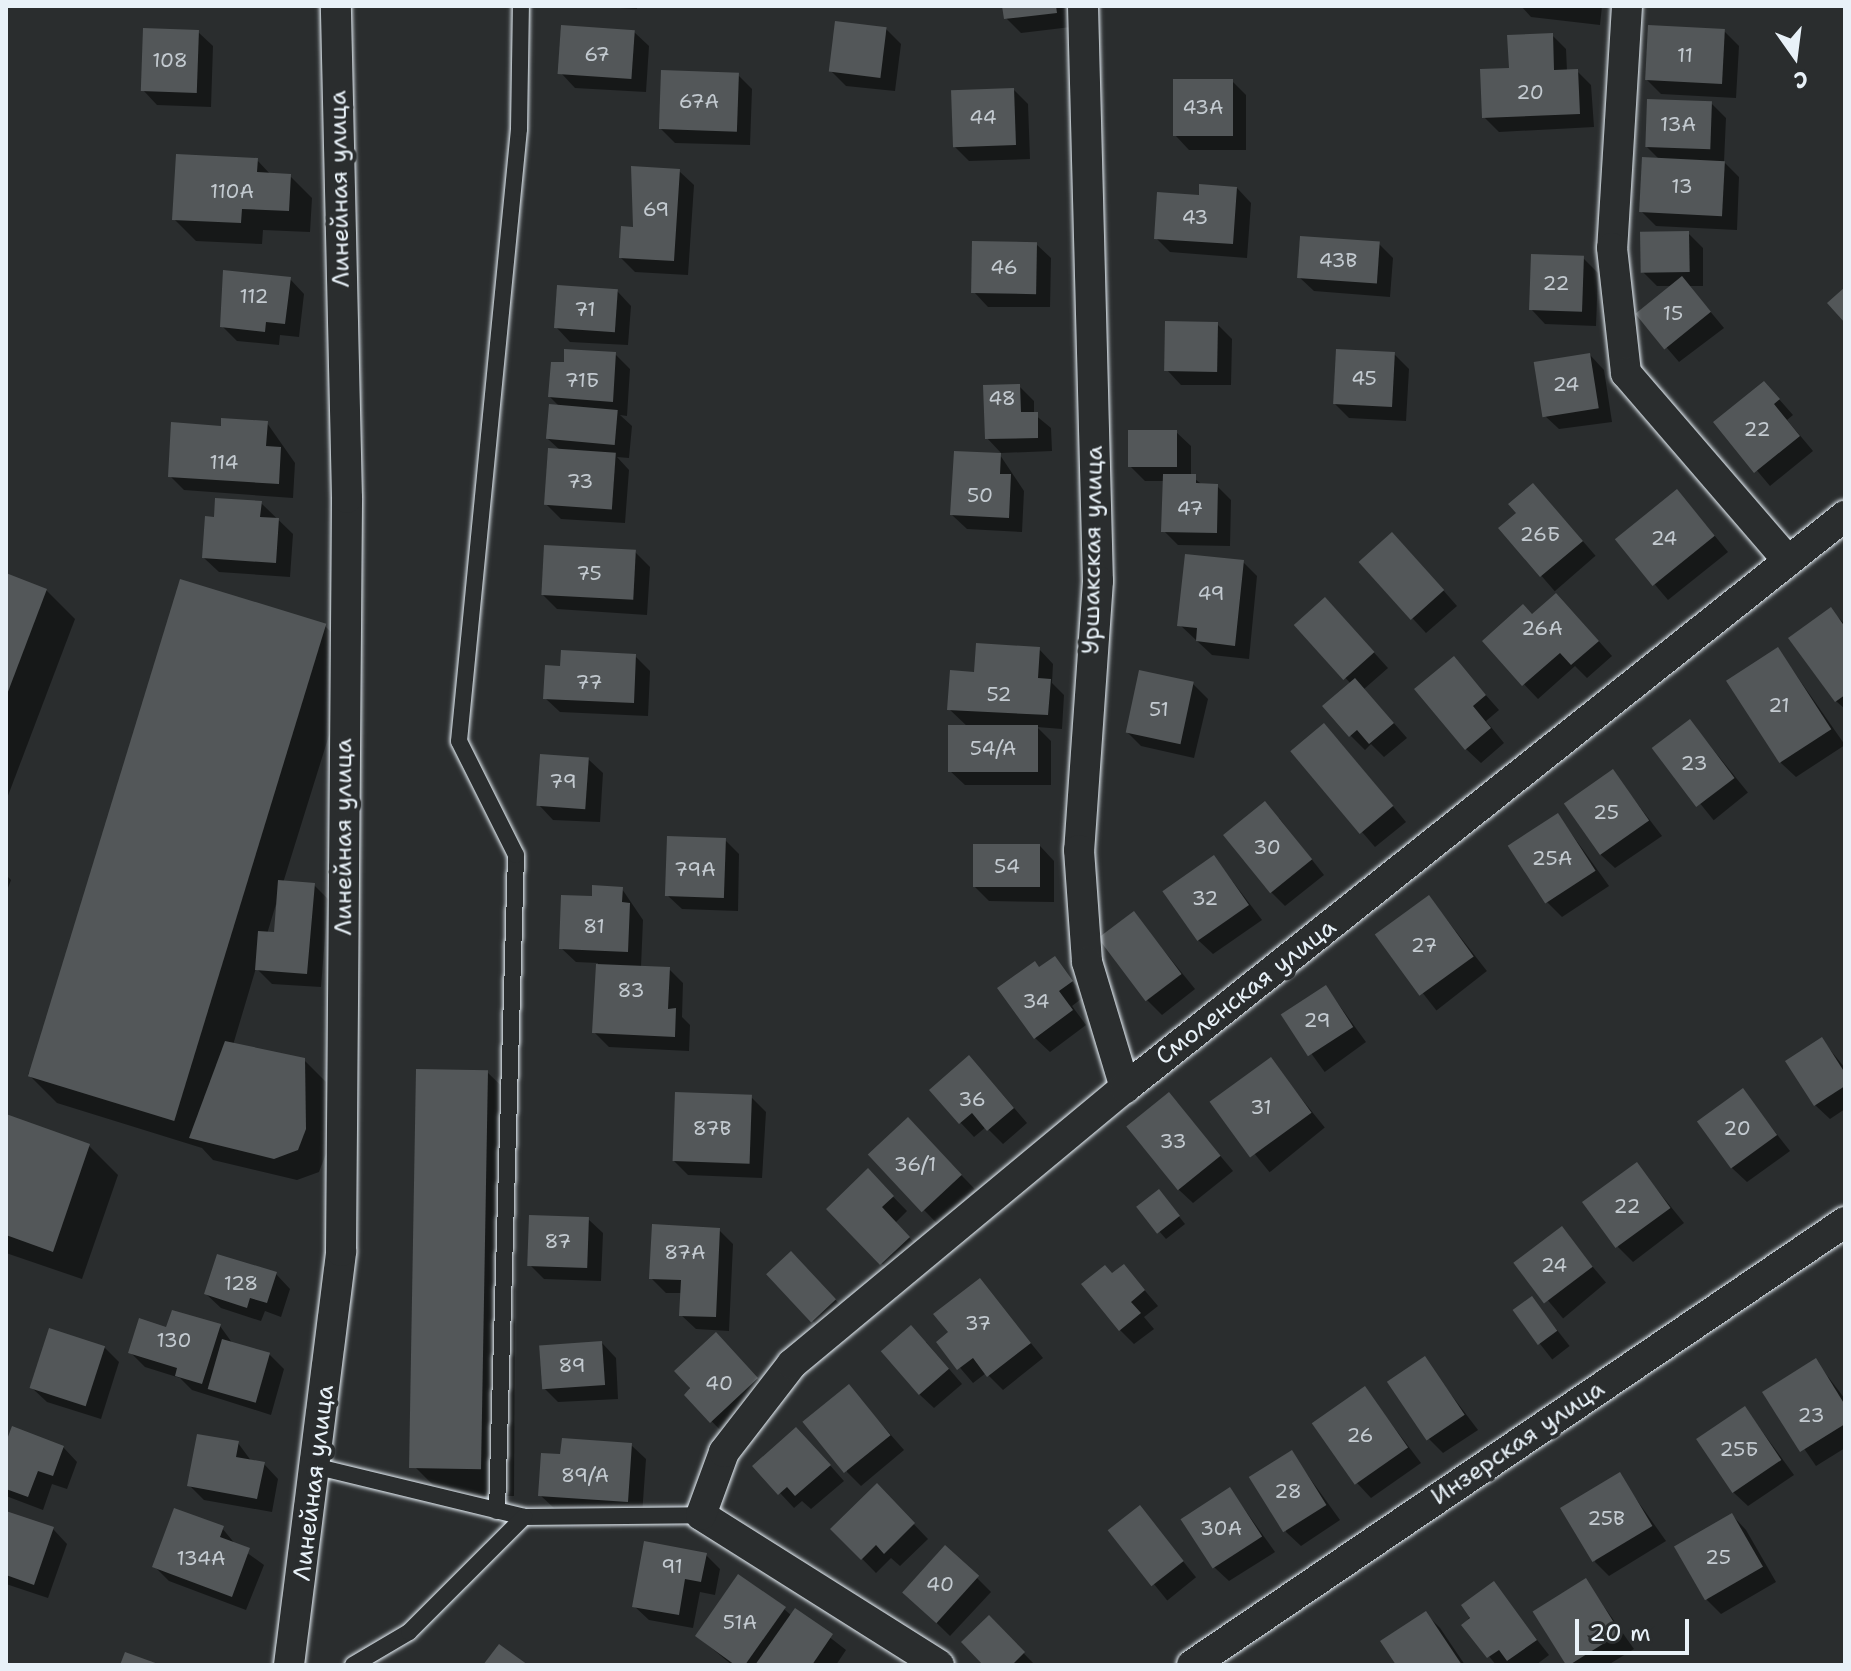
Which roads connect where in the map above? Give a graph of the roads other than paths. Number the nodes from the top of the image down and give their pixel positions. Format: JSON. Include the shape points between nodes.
{"nodes":[{"id":1,"x":336,"y":6,"type":"edge"},
{"id":2,"x":521,"y":6,"type":"edge"},
{"id":3,"x":1083,"y":6,"type":"edge"},
{"id":4,"x":1627,"y":6,"type":"edge"},
{"id":5,"x":1845,"y":516,"type":"edge"},
{"id":6,"x":1788,"y":561,"type":"junction"},
{"id":7,"x":1125,"y":1088,"type":"junction"},
{"id":8,"x":1845,"y":1222,"type":"edge"},
{"id":9,"x":318,"y":1467,"type":"junction"},
{"id":10,"x":497,"y":1511,"type":"junction"},
{"id":11,"x":701,"y":1515,"type":"junction"},
{"id":12,"x":524,"y":1517,"type":"junction"},
{"id":13,"x":289,"y":1665,"type":"edge"},
{"id":14,"x":353,"y":1665,"type":"edge"},
{"id":15,"x":939,"y":1665,"type":"edge"},
{"id":16,"x":1192,"y":1665,"type":"edge"}],
"edges":[{"from":1,"to":9,"type":"street","name":"Линейная улица","via":[[347,498],[342,1235]]},
{"from":2,"to":10,"type":"lane","via":[[519,129],[459,741],[516,855]]},
{"from":3,"to":7,"type":"street","name":"Уршакская улица","via":[[1098,581],[1079,850],[1087,962]]},
{"from":4,"to":6,"type":"street","via":[[1612,248],[1626,373]]},
{"from":5,"to":6,"type":"street","name":"Смоленская улица"},
{"from":6,"to":7,"type":"street","name":"Смоленская улица"},
{"from":7,"to":11,"type":"street","name":"Смоленская улица","via":[[792,1364],[724,1452]]},
{"from":8,"to":16,"type":"street","name":"Инзерская улица"},
{"from":9,"to":10,"type":"lane"},
{"from":9,"to":13,"type":"street","name":"Линейная улица"},
{"from":10,"to":12,"type":"lane"},
{"from":11,"to":12,"type":"lane"},
{"from":11,"to":15,"type":"street"},
{"from":12,"to":14,"type":"lane","via":[[409,1632]]}]}
